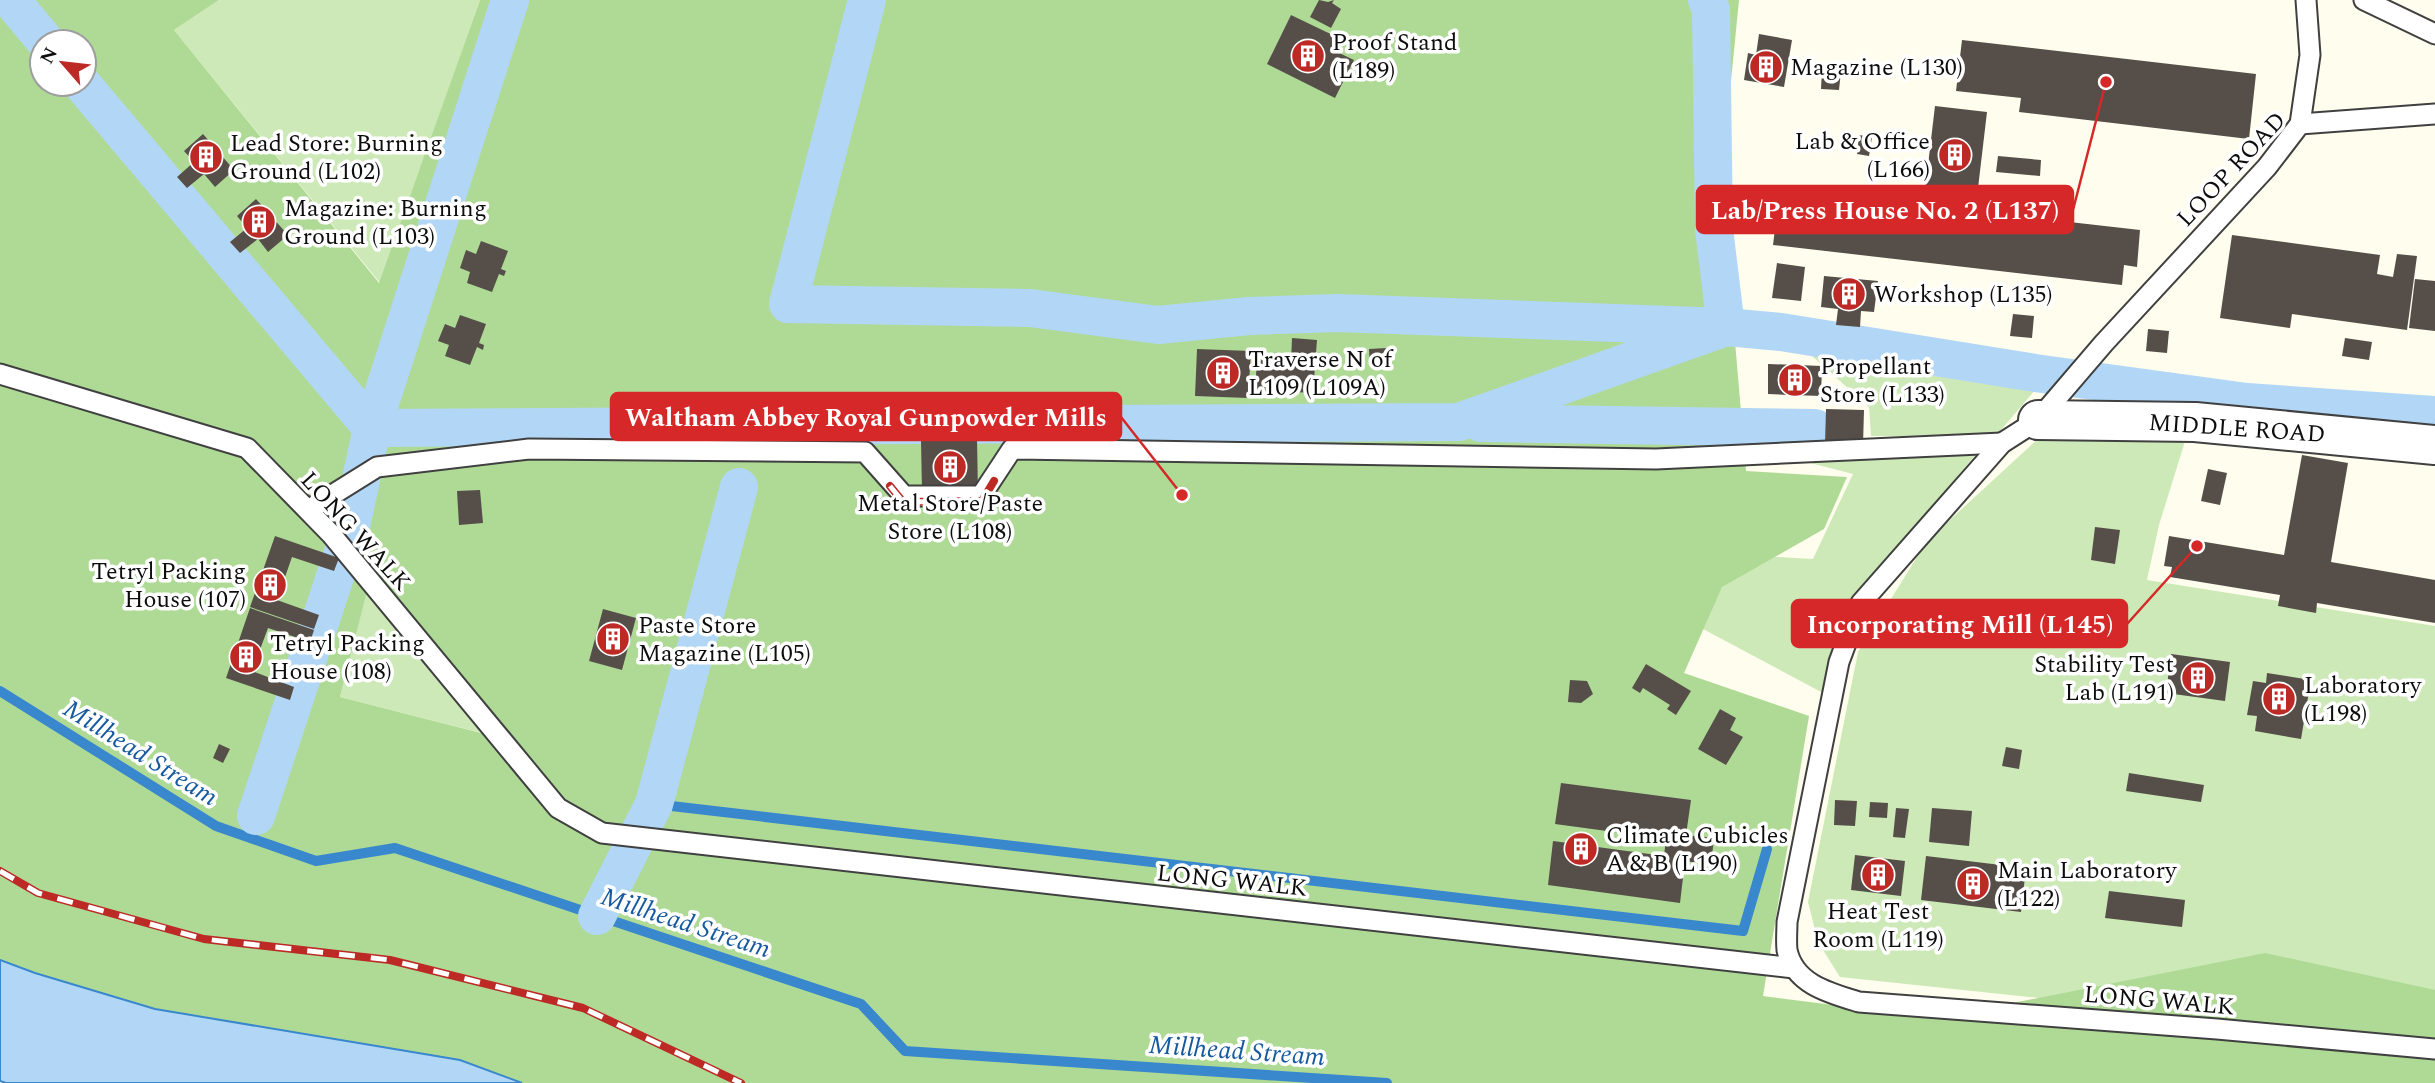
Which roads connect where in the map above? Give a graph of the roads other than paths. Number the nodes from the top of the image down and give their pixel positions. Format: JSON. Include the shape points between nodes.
{"nodes":[{"id":1,"x":2306,"y":0,"type":"edge"},
{"id":2,"x":2364,"y":0,"type":"edge"},
{"id":3,"x":2435,"y":34,"type":"edge"},
{"id":4,"x":2435,"y":114,"type":"edge"},
{"id":5,"x":2300,"y":124,"type":"junction"},
{"id":6,"x":0,"y":374,"type":"edge"},
{"id":7,"x":2047,"y":409,"type":"junction"},
{"id":8,"x":2002,"y":443,"type":"junction"},
{"id":9,"x":2435,"y":445,"type":"edge"},
{"id":10,"x":309,"y":510,"type":"junction"},
{"id":11,"x":1794,"y":968,"type":"junction"},
{"id":12,"x":2435,"y":1049,"type":"edge"}],
"edges":[{"from":1,"to":5,"type":"lane","via":[[2310,55]]},
{"from":2,"to":3,"type":"lane"},
{"from":4,"to":5,"type":"lane","name":"LOOP ROAD"},
{"from":5,"to":7,"type":"lane","name":"LOOP ROAD","via":[[2267,167]]},
{"from":6,"to":10,"type":"lane","name":"LONG WALK","via":[[247,448]]},
{"from":7,"to":8,"type":"lane","name":"LOOP ROAD"},
{"from":7,"to":9,"type":"street","name":"MIDDLE ROAD"},
{"from":8,"to":10,"type":"lane","via":[[1656,459],[1012,449],[981,496],[904,496],[865,452],[529,450],[377,467]]},
{"from":8,"to":11,"type":"lane","via":[[1861,603],[1839,662],[1787,922],[1787,949]]},
{"from":10,"to":11,"type":"lane","name":"LONG WALK","via":[[558,808],[603,833]]},
{"from":11,"to":12,"type":"lane","name":"LONG WALK","via":[[1807,981],[1859,1002]]}]}
